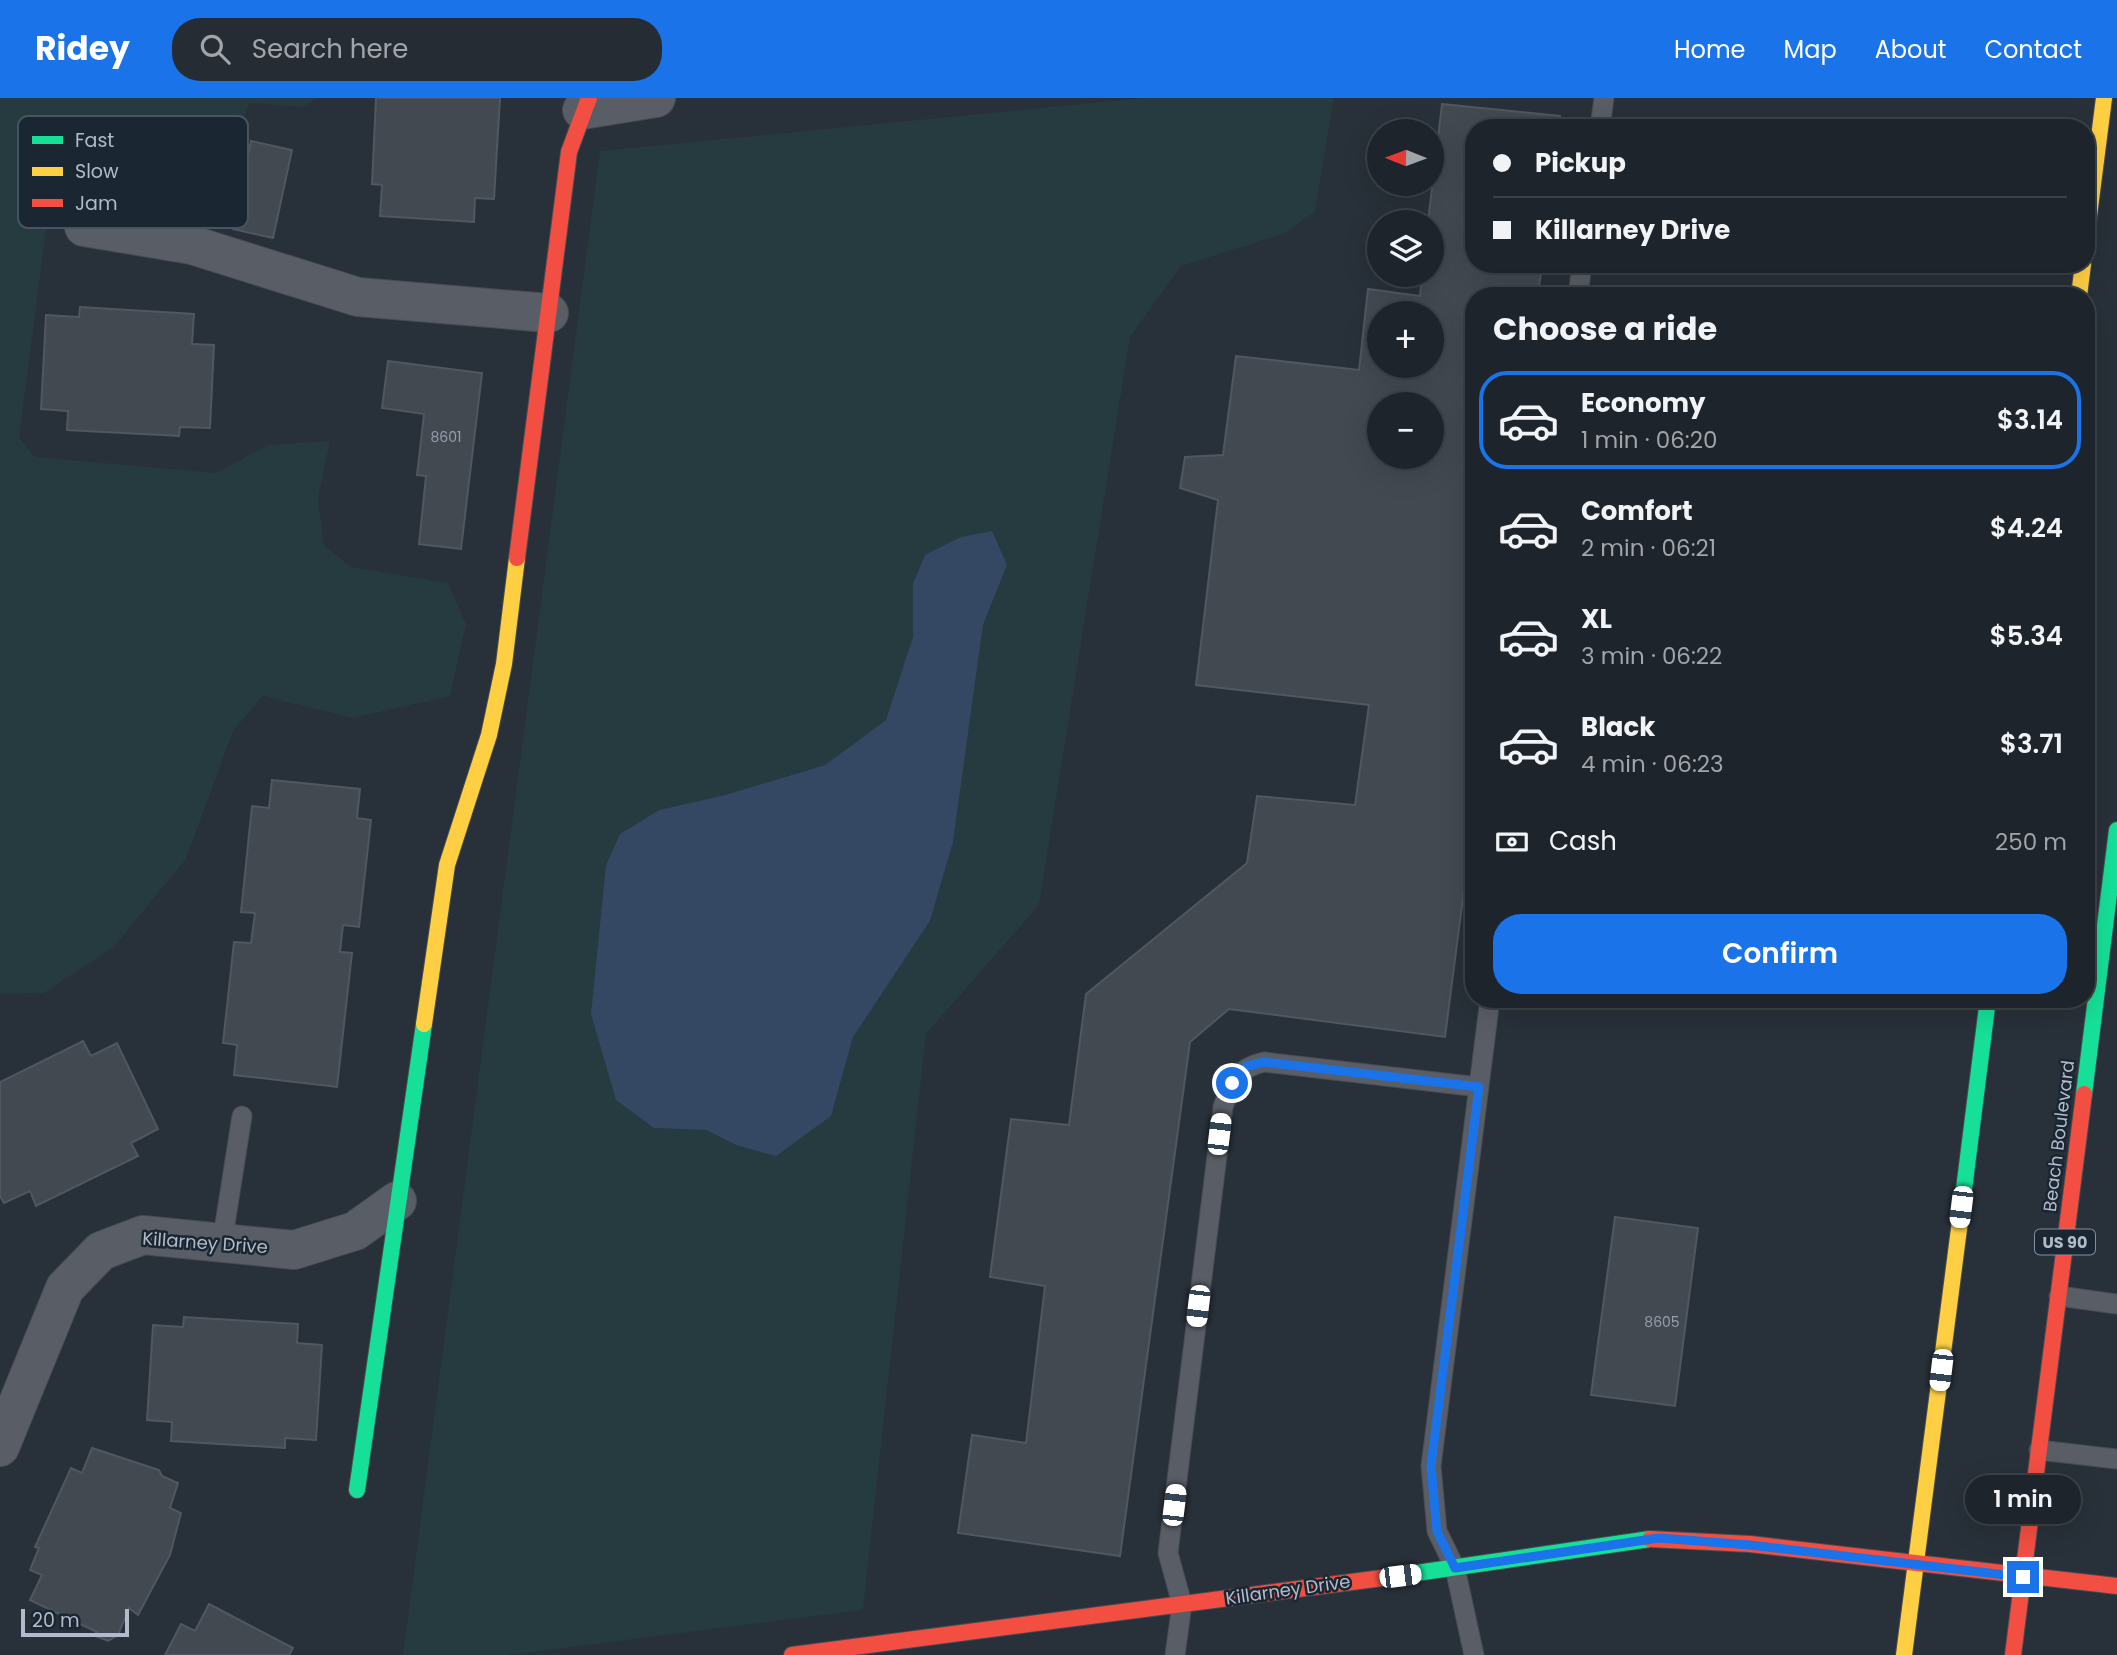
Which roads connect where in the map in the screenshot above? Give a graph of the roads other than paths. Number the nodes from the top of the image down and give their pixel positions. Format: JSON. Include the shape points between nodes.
{"nodes":[{"id":1,"x":656,"y":98,"type":"edge"},
{"id":2,"x":1604,"y":98,"type":"edge"},
{"id":3,"x":2104,"y":98,"type":"edge"},
{"id":4,"x":586,"y":104,"type":"edge"},
{"id":5,"x":1601,"y":119,"type":"edge"},
{"id":6,"x":2095,"y":168,"type":"edge"},
{"id":7,"x":90,"y":228,"type":"edge"},
{"id":8,"x":549,"y":313,"type":"junction"},
{"id":9,"x":2117,"y":830,"type":"edge"},
{"id":10,"x":2115,"y":859,"type":"edge"},
{"id":11,"x":1489,"y":1008,"type":"edge"},
{"id":12,"x":1987,"y":1008,"type":"edge"},
{"id":13,"x":1479,"y":1087,"type":"junction"},
{"id":14,"x":242,"y":1116,"type":"dead end"},
{"id":15,"x":397,"y":1201,"type":"junction"},
{"id":16,"x":222,"y":1243,"type":"junction"},
{"id":17,"x":2059,"y":1296,"type":"junction"},
{"id":18,"x":2117,"y":1304,"type":"edge"},
{"id":19,"x":0,"y":1447,"type":"edge"},
{"id":20,"x":2039,"y":1450,"type":"junction"},
{"id":21,"x":2117,"y":1459,"type":"edge"},
{"id":22,"x":357,"y":1490,"type":"dead end"},
{"id":23,"x":1916,"y":1564,"type":"junction"},
{"id":24,"x":1455,"y":1568,"type":"junction"},
{"id":25,"x":2023,"y":1577,"type":"junction"},
{"id":26,"x":2117,"y":1586,"type":"edge"},
{"id":27,"x":1182,"y":1605,"type":"junction"},
{"id":28,"x":884,"y":1649,"type":"edge"},
{"id":29,"x":792,"y":1655,"type":"edge"},
{"id":30,"x":1175,"y":1655,"type":"edge"},
{"id":31,"x":1474,"y":1655,"type":"edge"},
{"id":32,"x":1904,"y":1655,"type":"edge"},
{"id":33,"x":2013,"y":1655,"type":"edge"}],
"edges":[{"from":1,"to":4,"type":"street"},
{"from":2,"to":5,"type":"lane"},
{"from":3,"to":6,"type":"main road"},
{"from":4,"to":8,"type":"main road","via":[[569,152]]},
{"from":7,"to":8,"type":"street","via":[[192,245],[358,297]]},
{"from":8,"to":15,"type":"main road","via":[[504,663],[489,735],[447,865]]},
{"from":9,"to":10,"type":"main road","name":"Beach Boulevard","number":"US 90"},
{"from":10,"to":17,"type":"main road","name":"Beach Boulevard","number":"US 90"},
{"from":11,"to":13,"type":"lane"},
{"from":12,"to":23,"type":"main road"},
{"from":13,"to":24,"type":"lane","via":[[1431,1466],[1437,1531]]},
{"from":13,"to":27,"type":"lane","via":[[1264,1062],[1247,1066],[1232,1083],[1223,1107],[1168,1553]]},
{"from":14,"to":16,"type":"lane"},
{"from":15,"to":16,"type":"street","name":"Killarney Drive","via":[[355,1231],[294,1250]]},
{"from":15,"to":22,"type":"main road"},
{"from":16,"to":19,"type":"street","name":"Killarney Drive","via":[[143,1235],[101,1251],[65,1288]]},
{"from":17,"to":18,"type":"lane"},
{"from":17,"to":20,"type":"main road","name":"Beach Boulevard","number":"US 90"},
{"from":20,"to":21,"type":"lane"},
{"from":20,"to":25,"type":"main road","name":"Beach Boulevard","number":"US 90"},
{"from":23,"to":24,"type":"main road","name":"Killarney Drive","via":[[1659,1538]]},
{"from":23,"to":25,"type":"main road","name":"Killarney Drive"},
{"from":23,"to":32,"type":"main road"},
{"from":24,"to":27,"type":"main road","name":"Killarney Drive"},
{"from":24,"to":31,"type":"lane"},
{"from":25,"to":26,"type":"main road","name":"Killarney Drive"},
{"from":25,"to":33,"type":"main road","name":"Beach Boulevard","number":"US 90"},
{"from":27,"to":28,"type":"main road","name":"Killarney Drive"},
{"from":27,"to":30,"type":"lane"},
{"from":28,"to":29,"type":"main road","name":"Killarney Drive"}]}
